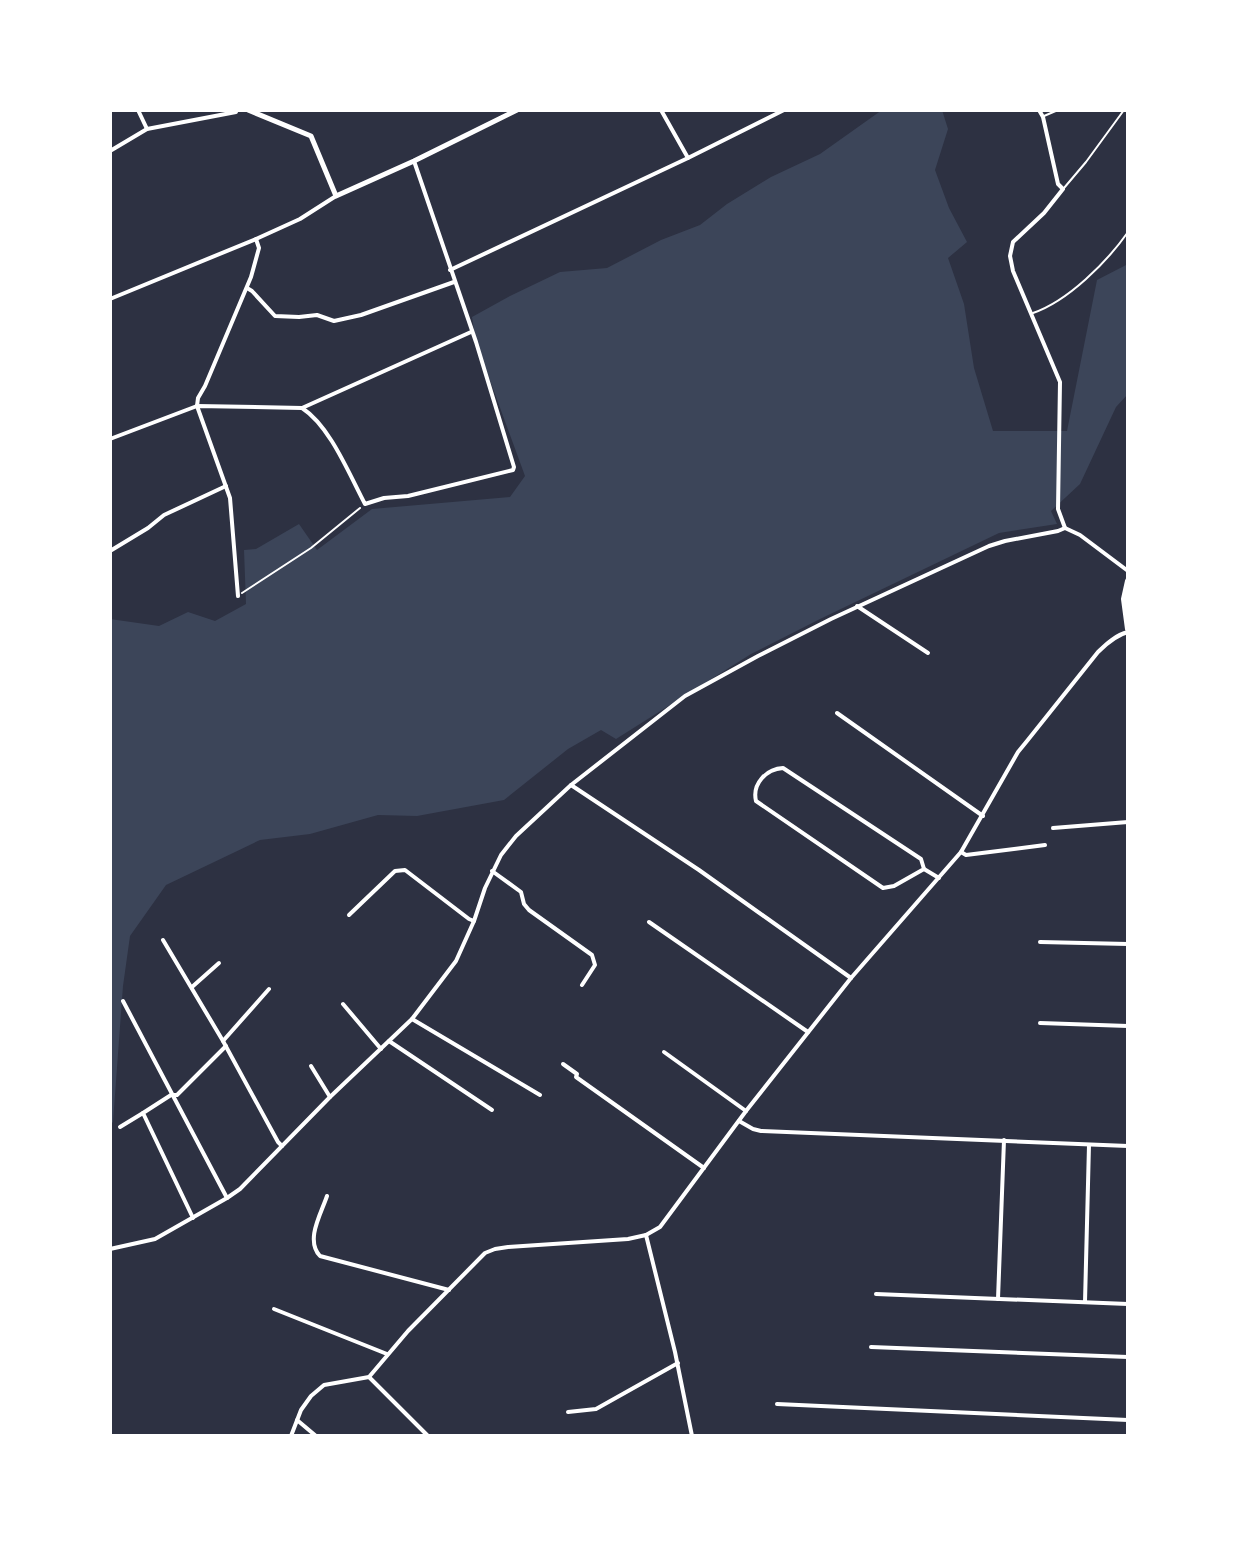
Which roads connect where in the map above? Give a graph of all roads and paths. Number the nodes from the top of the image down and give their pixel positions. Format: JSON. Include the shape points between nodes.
{"nodes":[{"id":1,"x":138,"y":110,"type":"edge"},
{"id":2,"x":236,"y":110,"type":"edge"},
{"id":3,"x":248,"y":110,"type":"edge"},
{"id":4,"x":517,"y":110,"type":"edge"},
{"id":5,"x":661,"y":110,"type":"edge"},
{"id":6,"x":784,"y":110,"type":"edge"},
{"id":7,"x":1039,"y":110,"type":"edge"},
{"id":8,"x":1058,"y":110,"type":"edge"},
{"id":9,"x":1124,"y":110,"type":"edge"},
{"id":10,"x":1043,"y":117,"type":"junction"},
{"id":11,"x":147,"y":129,"type":"junction"},
{"id":12,"x":110,"y":151,"type":"edge"},
{"id":13,"x":688,"y":158,"type":"junction"},
{"id":14,"x":414,"y":161,"type":"junction"},
{"id":15,"x":1063,"y":189,"type":"junction"},
{"id":16,"x":336,"y":196,"type":"junction"},
{"id":17,"x":1128,"y":232,"type":"edge"},
{"id":18,"x":256,"y":239,"type":"junction"},
{"id":19,"x":450,"y":270,"type":"junction"},
{"id":20,"x":454,"y":282,"type":"junction"},
{"id":21,"x":247,"y":288,"type":"junction"},
{"id":22,"x":110,"y":299,"type":"edge"},
{"id":23,"x":1032,"y":314,"type":"junction"},
{"id":24,"x":471,"y":332,"type":"junction"},
{"id":25,"x":197,"y":406,"type":"junction"},
{"id":26,"x":302,"y":408,"type":"junction"},
{"id":27,"x":110,"y":439,"type":"edge"},
{"id":28,"x":226,"y":486,"type":"junction"},
{"id":29,"x":365,"y":504,"type":"junction"},
{"id":30,"x":1065,"y":528,"type":"junction"},
{"id":31,"x":110,"y":551,"type":"edge"},
{"id":32,"x":1128,"y":571,"type":"edge"},
{"id":33,"x":1128,"y":581,"type":"edge"},
{"id":34,"x":238,"y":596,"type":"joint"},
{"id":35,"x":857,"y":606,"type":"junction"},
{"id":36,"x":1128,"y":631,"type":"edge"},
{"id":37,"x":928,"y":653,"type":"dead end"},
{"id":38,"x":837,"y":713,"type":"dead end"},
{"id":39,"x":631,"y":737,"type":"junction"},
{"id":40,"x":636,"y":744,"type":"dead end"},
{"id":41,"x":571,"y":785,"type":"junction"},
{"id":42,"x":983,"y":816,"type":"junction"},
{"id":43,"x":1128,"y":822,"type":"edge"},
{"id":44,"x":1053,"y":828,"type":"dead end"},
{"id":45,"x":1045,"y":845,"type":"dead end"},
{"id":46,"x":961,"y":852,"type":"junction"},
{"id":47,"x":924,"y":869,"type":"junction"},
{"id":48,"x":492,"y":871,"type":"junction"},
{"id":49,"x":939,"y":878,"type":"junction"},
{"id":50,"x":349,"y":915,"type":"dead end"},
{"id":51,"x":474,"y":921,"type":"junction"},
{"id":52,"x":649,"y":922,"type":"dead end"},
{"id":53,"x":163,"y":940,"type":"dead end"},
{"id":54,"x":1040,"y":942,"type":"dead end"},
{"id":55,"x":1128,"y":944,"type":"edge"},
{"id":56,"x":219,"y":963,"type":"dead end"},
{"id":57,"x":851,"y":978,"type":"junction"},
{"id":58,"x":582,"y":985,"type":"dead end"},
{"id":59,"x":192,"y":987,"type":"junction"},
{"id":60,"x":269,"y":989,"type":"dead end"},
{"id":61,"x":123,"y":1001,"type":"dead end"},
{"id":62,"x":343,"y":1004,"type":"dead end"},
{"id":63,"x":412,"y":1019,"type":"junction"},
{"id":64,"x":1040,"y":1023,"type":"dead end"},
{"id":65,"x":1128,"y":1026,"type":"edge"},
{"id":66,"x":808,"y":1032,"type":"junction"},
{"id":67,"x":389,"y":1041,"type":"junction"},
{"id":68,"x":225,"y":1043,"type":"junction"},
{"id":69,"x":381,"y":1049,"type":"junction"},
{"id":70,"x":664,"y":1052,"type":"dead end"},
{"id":71,"x":563,"y":1064,"type":"dead end"},
{"id":72,"x":311,"y":1066,"type":"dead end"},
{"id":73,"x":173,"y":1095,"type":"junction"},
{"id":74,"x":540,"y":1095,"type":"dead end"},
{"id":75,"x":330,"y":1097,"type":"junction"},
{"id":76,"x":492,"y":1110,"type":"dead end"},
{"id":77,"x":746,"y":1111,"type":"junction"},
{"id":78,"x":143,"y":1113,"type":"junction"},
{"id":79,"x":739,"y":1121,"type":"junction"},
{"id":80,"x":120,"y":1127,"type":"dead end"},
{"id":81,"x":1004,"y":1140,"type":"junction"},
{"id":82,"x":1089,"y":1144,"type":"junction"},
{"id":83,"x":282,"y":1146,"type":"junction"},
{"id":84,"x":1128,"y":1146,"type":"edge"},
{"id":85,"x":704,"y":1168,"type":"junction"},
{"id":86,"x":327,"y":1196,"type":"dead end"},
{"id":87,"x":227,"y":1198,"type":"junction"},
{"id":88,"x":193,"y":1218,"type":"junction"},
{"id":89,"x":646,"y":1235,"type":"junction"},
{"id":90,"x":110,"y":1249,"type":"edge"},
{"id":91,"x":449,"y":1290,"type":"junction"},
{"id":92,"x":876,"y":1294,"type":"dead end"},
{"id":93,"x":998,"y":1299,"type":"junction"},
{"id":94,"x":1085,"y":1302,"type":"junction"},
{"id":95,"x":1128,"y":1304,"type":"edge"},
{"id":96,"x":274,"y":1309,"type":"dead end"},
{"id":97,"x":871,"y":1347,"type":"dead end"},
{"id":98,"x":387,"y":1354,"type":"junction"},
{"id":99,"x":1128,"y":1357,"type":"edge"},
{"id":100,"x":678,"y":1363,"type":"junction"},
{"id":101,"x":369,"y":1377,"type":"junction"},
{"id":102,"x":777,"y":1404,"type":"dead end"},
{"id":103,"x":568,"y":1412,"type":"dead end"},
{"id":104,"x":297,"y":1420,"type":"junction"},
{"id":105,"x":1128,"y":1420,"type":"edge"},
{"id":106,"x":291,"y":1436,"type":"edge"},
{"id":107,"x":316,"y":1436,"type":"edge"},
{"id":108,"x":428,"y":1436,"type":"edge"},
{"id":109,"x":692,"y":1436,"type":"edge"}],
"edges":[{"from":1,"to":11,"type":"street"},
{"from":2,"to":11,"type":"street"},
{"from":3,"to":16,"type":"street","via":[[311,136]]},
{"from":4,"to":14,"type":"street"},
{"from":5,"to":13,"type":"street"},
{"from":6,"to":13,"type":"street"},
{"from":7,"to":10,"type":"street"},
{"from":8,"to":10,"type":"lane"},
{"from":9,"to":15,"type":"lane"},
{"from":10,"to":15,"type":"street"},
{"from":11,"to":12,"type":"street"},
{"from":13,"to":19,"type":"street"},
{"from":14,"to":16,"type":"street"},
{"from":14,"to":19,"type":"street"},
{"from":15,"to":23,"type":"street","via":[[1013,242],[1013,271]]},
{"from":16,"to":18,"type":"street"},
{"from":17,"to":23,"type":"lane","via":[[1087,278]]},
{"from":18,"to":21,"type":"street","via":[[259,248]]},
{"from":18,"to":22,"type":"street"},
{"from":19,"to":20,"type":"street"},
{"from":20,"to":21,"type":"street","via":[[334,321],[317,315],[275,316]]},
{"from":20,"to":24,"type":"street"},
{"from":21,"to":25,"type":"street"},
{"from":23,"to":30,"type":"street","via":[[1060,382],[1057,489]]},
{"from":24,"to":26,"type":"street"},
{"from":24,"to":29,"type":"street","via":[[513,470]]},
{"from":25,"to":26,"type":"street"},
{"from":25,"to":27,"type":"street"},
{"from":25,"to":28,"type":"street"},
{"from":26,"to":29,"type":"street","via":[[325,429]]},
{"from":28,"to":31,"type":"street","via":[[164,515]]},
{"from":28,"to":34,"type":"street"},
{"from":29,"to":34,"type":"path"},
{"from":30,"to":32,"type":"street"},
{"from":30,"to":35,"type":"street","via":[[989,546]]},
{"from":33,"to":36,"type":"main road"},
{"from":35,"to":37,"type":"street"},
{"from":35,"to":39,"type":"street","via":[[685,696]]},
{"from":36,"to":42,"type":"street","via":[[1098,652],[1018,752]]},
{"from":38,"to":42,"type":"street"},
{"from":39,"to":40,"type":"street"},
{"from":39,"to":41,"type":"street"},
{"from":41,"to":48,"type":"street","via":[[516,836]]},
{"from":41,"to":57,"type":"street"},
{"from":42,"to":46,"type":"street"},
{"from":43,"to":44,"type":"street"},
{"from":45,"to":46,"type":"street"},
{"from":46,"to":49,"type":"street"},
{"from":47,"to":47,"type":"street","via":[[921,859],[783,768],[767,773],[756,788],[756,801],[883,888]]},
{"from":47,"to":49,"type":"street"},
{"from":48,"to":51,"type":"street"},
{"from":48,"to":58,"type":"street","via":[[521,892],[529,910],[592,955],[595,965]]},
{"from":49,"to":57,"type":"street"},
{"from":50,"to":51,"type":"street","via":[[395,871],[405,870]]},
{"from":51,"to":63,"type":"street","via":[[456,961]]},
{"from":52,"to":66,"type":"street"},
{"from":53,"to":59,"type":"street"},
{"from":54,"to":55,"type":"street"},
{"from":56,"to":59,"type":"street"},
{"from":57,"to":66,"type":"street"},
{"from":59,"to":68,"type":"street"},
{"from":60,"to":68,"type":"street"},
{"from":61,"to":73,"type":"street"},
{"from":62,"to":69,"type":"street"},
{"from":63,"to":67,"type":"street"},
{"from":63,"to":74,"type":"street"},
{"from":64,"to":65,"type":"street"},
{"from":66,"to":77,"type":"street"},
{"from":67,"to":69,"type":"street"},
{"from":67,"to":76,"type":"street"},
{"from":68,"to":73,"type":"street"},
{"from":68,"to":83,"type":"street"},
{"from":69,"to":75,"type":"street"},
{"from":70,"to":77,"type":"street"},
{"from":71,"to":85,"type":"street"},
{"from":72,"to":75,"type":"street"},
{"from":73,"to":78,"type":"street"},
{"from":73,"to":87,"type":"street"},
{"from":75,"to":83,"type":"street"},
{"from":77,"to":79,"type":"street"},
{"from":78,"to":80,"type":"street"},
{"from":78,"to":88,"type":"street"},
{"from":79,"to":81,"type":"street","via":[[761,1131]]},
{"from":79,"to":85,"type":"street"},
{"from":81,"to":82,"type":"street"},
{"from":81,"to":93,"type":"street"},
{"from":82,"to":84,"type":"street"},
{"from":82,"to":94,"type":"street"},
{"from":83,"to":87,"type":"street"},
{"from":85,"to":89,"type":"street","via":[[660,1227]]},
{"from":86,"to":91,"type":"street","via":[[312,1241],[320,1256]]},
{"from":87,"to":88,"type":"street"},
{"from":88,"to":90,"type":"street","via":[[155,1239]]},
{"from":89,"to":91,"type":"street","via":[[495,1249]]},
{"from":89,"to":100,"type":"street"},
{"from":91,"to":98,"type":"street"},
{"from":92,"to":93,"type":"street"},
{"from":93,"to":94,"type":"street"},
{"from":94,"to":95,"type":"street"},
{"from":96,"to":98,"type":"street"},
{"from":97,"to":99,"type":"street"},
{"from":98,"to":101,"type":"street"},
{"from":100,"to":103,"type":"street","via":[[596,1409]]},
{"from":100,"to":109,"type":"street"},
{"from":101,"to":104,"type":"street","via":[[324,1385]]},
{"from":101,"to":108,"type":"street"},
{"from":102,"to":105,"type":"street"},
{"from":104,"to":106,"type":"street"},
{"from":104,"to":107,"type":"street"}]}
